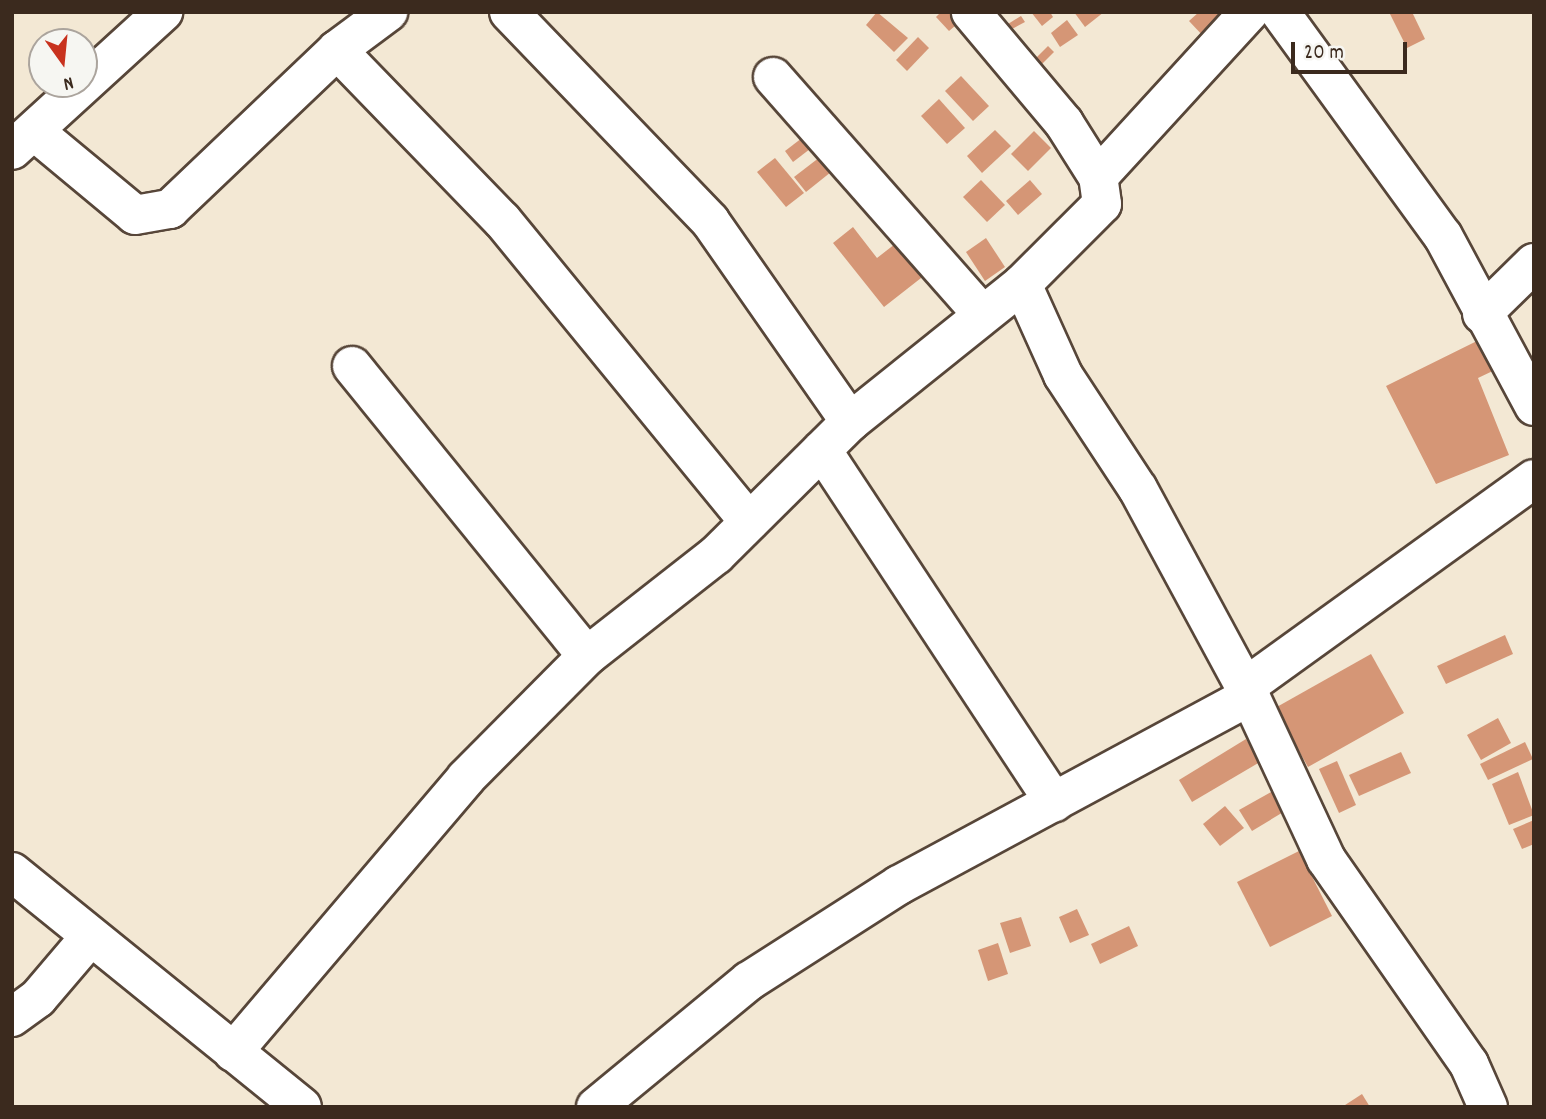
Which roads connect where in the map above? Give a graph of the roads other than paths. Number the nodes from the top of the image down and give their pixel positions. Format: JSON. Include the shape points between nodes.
{"nodes":[{"id":1,"x":163,"y":12,"type":"edge"},
{"id":2,"x":388,"y":12,"type":"edge"},
{"id":3,"x":509,"y":12,"type":"edge"},
{"id":4,"x":971,"y":12,"type":"edge"},
{"id":5,"x":1249,"y":12,"type":"edge"},
{"id":6,"x":1280,"y":12,"type":"edge"},
{"id":7,"x":337,"y":50,"type":"junction"},
{"id":8,"x":773,"y":77,"type":"dead end"},
{"id":9,"x":23,"y":140,"type":"edge"},
{"id":10,"x":1098,"y":177,"type":"junction"},
{"id":11,"x":1534,"y":263,"type":"edge"},
{"id":12,"x":1021,"y":284,"type":"junction"},
{"id":13,"x":982,"y":314,"type":"junction"},
{"id":14,"x":1482,"y":314,"type":"junction"},
{"id":15,"x":352,"y":366,"type":"dead end"},
{"id":16,"x":1534,"y":406,"type":"edge"},
{"id":17,"x":850,"y":422,"type":"junction"},
{"id":18,"x":822,"y":450,"type":"junction"},
{"id":19,"x":1534,"y":479,"type":"edge"},
{"id":20,"x":749,"y":522,"type":"junction"},
{"id":21,"x":587,"y":656,"type":"junction"},
{"id":22,"x":1247,"y":692,"type":"junction"},
{"id":23,"x":1054,"y":802,"type":"junction"},
{"id":24,"x":12,"y":872,"type":"edge"},
{"id":25,"x":90,"y":937,"type":"junction"},
{"id":26,"x":12,"y":1017,"type":"edge"},
{"id":27,"x":233,"y":1052,"type":"junction"},
{"id":28,"x":287,"y":1102,"type":"edge"},
{"id":29,"x":596,"y":1107,"type":"edge"},
{"id":30,"x":1488,"y":1107,"type":"edge"}],
"edges":[{"from":1,"to":9,"type":"street"},
{"from":2,"to":7,"type":"street"},
{"from":3,"to":17,"type":"street","via":[[710,221]]},
{"from":4,"to":10,"type":"street","via":[[1065,124]]},
{"from":5,"to":10,"type":"street"},
{"from":6,"to":14,"type":"street","via":[[1443,236]]},
{"from":7,"to":9,"type":"street","via":[[170,209],[135,215]]},
{"from":7,"to":20,"type":"street","via":[[502,220]]},
{"from":8,"to":13,"type":"street"},
{"from":10,"to":12,"type":"street","via":[[1102,204]]},
{"from":11,"to":14,"type":"street"},
{"from":12,"to":13,"type":"street"},
{"from":12,"to":22,"type":"street","via":[[1063,375],[1138,489]]},
{"from":13,"to":17,"type":"street"},
{"from":14,"to":16,"type":"street"},
{"from":15,"to":21,"type":"street"},
{"from":17,"to":18,"type":"street"},
{"from":18,"to":20,"type":"street"},
{"from":18,"to":23,"type":"street"},
{"from":19,"to":22,"type":"street"},
{"from":20,"to":21,"type":"street"},
{"from":21,"to":27,"type":"street","via":[[466,778]]},
{"from":22,"to":23,"type":"street"},
{"from":22,"to":30,"type":"street","via":[[1326,859],[1469,1064]]},
{"from":23,"to":29,"type":"street","via":[[899,885],[748,981]]},
{"from":24,"to":25,"type":"street"},
{"from":25,"to":26,"type":"street","via":[[38,998]]},
{"from":25,"to":27,"type":"street"},
{"from":27,"to":28,"type":"street"}]}
